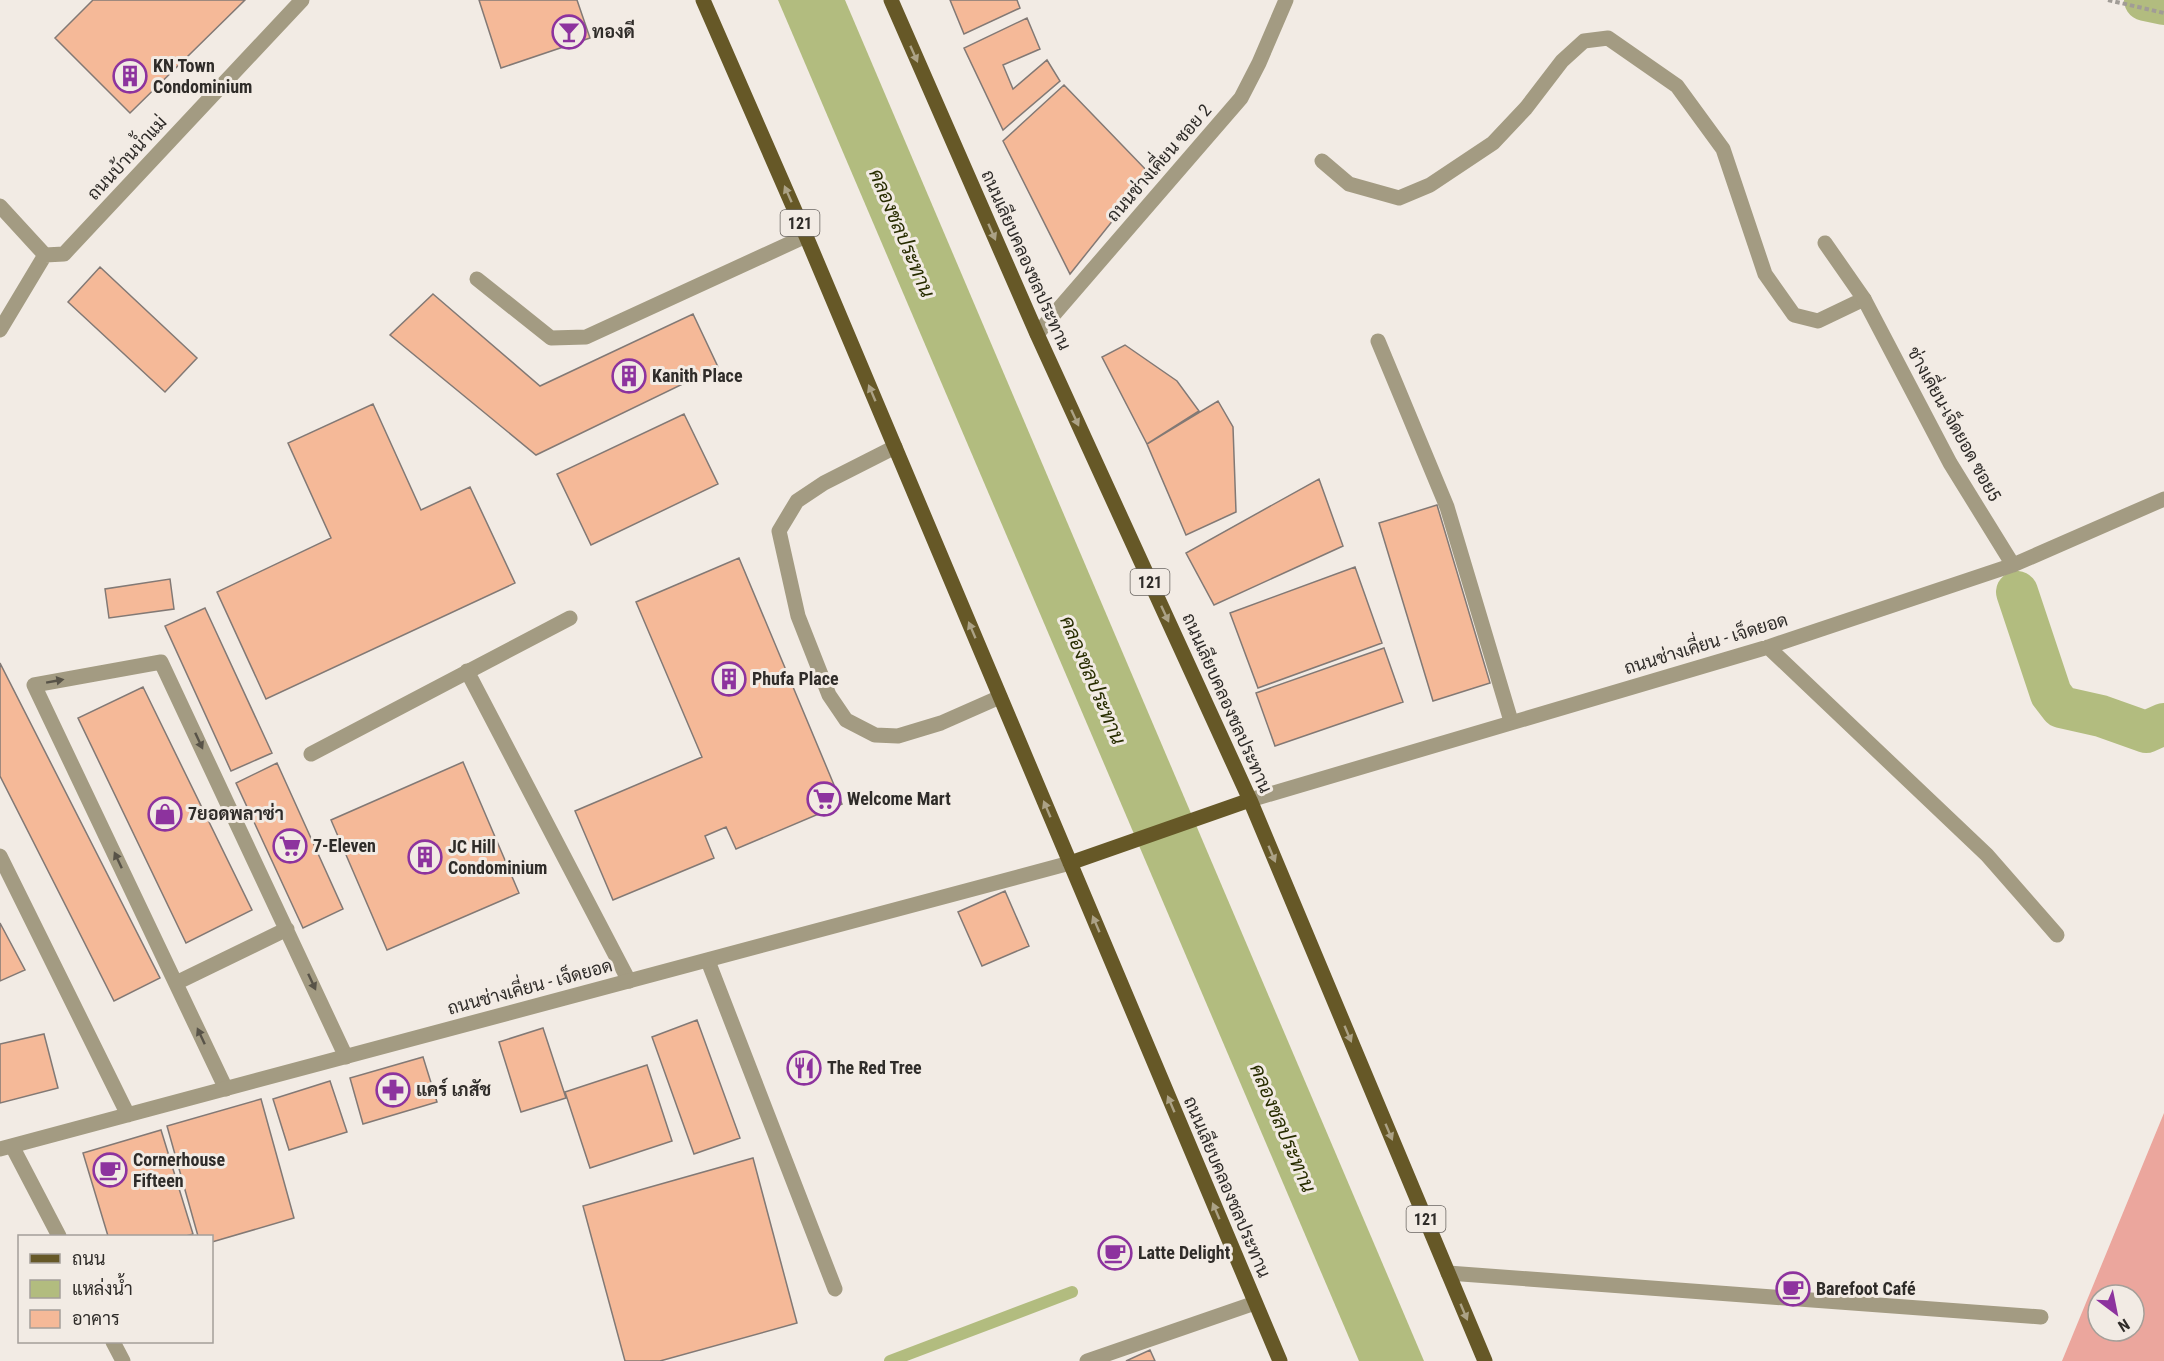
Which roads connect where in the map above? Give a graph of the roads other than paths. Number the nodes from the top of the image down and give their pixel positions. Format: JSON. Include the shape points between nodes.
{"nodes":[{"id":1,"x":302,"y":0,"type":"edge"},
{"id":2,"x":703,"y":0,"type":"edge"},
{"id":3,"x":891,"y":0,"type":"edge"},
{"id":4,"x":1286,"y":0,"type":"edge"},
{"id":5,"x":1322,"y":161,"type":"dead end"},
{"id":6,"x":0,"y":206,"type":"edge"},
{"id":7,"x":806,"y":236,"type":"junction"},
{"id":8,"x":1825,"y":243,"type":"dead end"},
{"id":9,"x":45,"y":255,"type":"junction"},
{"id":10,"x":477,"y":279,"type":"dead end"},
{"id":11,"x":1864,"y":299,"type":"junction"},
{"id":12,"x":0,"y":330,"type":"edge"},
{"id":13,"x":1037,"y":334,"type":"junction"},
{"id":14,"x":1378,"y":341,"type":"dead end"},
{"id":15,"x":895,"y":447,"type":"junction"},
{"id":16,"x":2164,"y":499,"type":"edge"},
{"id":17,"x":2013,"y":565,"type":"junction"},
{"id":18,"x":570,"y":618,"type":"dead end"},
{"id":19,"x":1768,"y":646,"type":"junction"},
{"id":20,"x":467,"y":671,"type":"junction"},
{"id":21,"x":1000,"y":697,"type":"junction"},
{"id":22,"x":1511,"y":721,"type":"junction"},
{"id":23,"x":311,"y":754,"type":"dead end"},
{"id":24,"x":1250,"y":800,"type":"junction"},
{"id":25,"x":0,"y":856,"type":"edge"},
{"id":26,"x":1070,"y":863,"type":"junction"},
{"id":27,"x":287,"y":929,"type":"junction"},
{"id":28,"x":2057,"y":935,"type":"dead end"},
{"id":29,"x":708,"y":961,"type":"junction"},
{"id":30,"x":629,"y":981,"type":"junction"},
{"id":31,"x":176,"y":983,"type":"junction"},
{"id":32,"x":346,"y":1057,"type":"junction"},
{"id":33,"x":226,"y":1089,"type":"junction"},
{"id":34,"x":128,"y":1115,"type":"junction"},
{"id":35,"x":6,"y":1148,"type":"edge"},
{"id":36,"x":58,"y":1235,"type":"edge"},
{"id":37,"x":1448,"y":1273,"type":"junction"},
{"id":38,"x":835,"y":1288,"type":"dead end"},
{"id":39,"x":1255,"y":1303,"type":"junction"},
{"id":40,"x":2041,"y":1317,"type":"dead end"},
{"id":41,"x":114,"y":1343,"type":"edge"},
{"id":42,"x":123,"y":1361,"type":"edge"},
{"id":43,"x":1087,"y":1361,"type":"edge"},
{"id":44,"x":1280,"y":1361,"type":"edge"},
{"id":45,"x":1485,"y":1361,"type":"edge"}],
"edges":[{"from":1,"to":9,"type":"street","name":"ถนนบ้านน้ำแม่","via":[[64,254]]},
{"from":7,"to":2,"type":"main road","name":"ถนนเลียบคลองชลประทาน","number":"121","one_way":true},
{"from":3,"to":13,"type":"main road","name":"ถนนเลียบคลองชลประทาน","number":"121","one_way":true},
{"from":4,"to":13,"type":"street","name":"ถนนช่างเคี่ยน ซอย 2","via":[[1241,98]]},
{"from":5,"to":11,"type":"street","via":[[1349,184],[1400,198],[1430,185],[1493,142],[1584,41],[1608,38],[1677,86],[1723,149],[1765,274],[1794,315],[1818,321]]},
{"from":6,"to":9,"type":"street"},
{"from":7,"to":10,"type":"street","via":[[586,337],[551,338]]},
{"from":15,"to":7,"type":"main road","name":"ถนนเลียบคลองชลประทาน","number":"121","one_way":true},
{"from":8,"to":11,"type":"street","name":"ช่างเคี่ยน-เจ็ดยอด ซอย5"},
{"from":9,"to":12,"type":"street"},
{"from":11,"to":17,"type":"street","name":"ช่างเคี่ยน-เจ็ดยอด ซอย5","via":[[1950,463]]},
{"from":13,"to":24,"type":"main road","name":"ถนนเลียบคลองชลประทาน","number":"121","one_way":true},
{"from":14,"to":22,"type":"street","via":[[1446,507]]},
{"from":21,"to":15,"type":"main road","name":"ถนนเลียบคลองชลประทาน","number":"121","one_way":true},
{"from":15,"to":21,"type":"street","via":[[796,501],[779,531],[798,616],[829,695],[846,720],[875,735],[898,736]]},
{"from":16,"to":17,"type":"street","name":"ถนนช่างเคี่ยน - เจ็ดยอด"},
{"from":17,"to":19,"type":"street","name":"ถนนช่างเคี่ยน - เจ็ดยอด"},
{"from":18,"to":20,"type":"street"},
{"from":19,"to":22,"type":"street","name":"ถนนช่างเคี่ยน - เจ็ดยอด"},
{"from":19,"to":28,"type":"street","via":[[1987,855]]},
{"from":20,"to":23,"type":"street"},
{"from":20,"to":30,"type":"street"},
{"from":26,"to":21,"type":"main road","name":"ถนนเลียบคลองชลประทาน","number":"121","one_way":true},
{"from":22,"to":24,"type":"street","name":"ถนนช่างเคี่ยน - เจ็ดยอด"},
{"from":24,"to":26,"type":"main road"},
{"from":24,"to":37,"type":"main road","name":"ถนนเลียบคลองชลประทาน","number":"121","one_way":true},
{"from":25,"to":34,"type":"street"},
{"from":26,"to":29,"type":"street","name":"ถนนช่างเคี่ยน - เจ็ดยอด"},
{"from":39,"to":26,"type":"main road","name":"ถนนเลียบคลองชลประทาน","number":"121","one_way":true},
{"from":27,"to":31,"type":"street"},
{"from":31,"to":27,"type":"street","one_way":true,"via":[[34,685],[161,662]]},
{"from":27,"to":32,"type":"street","one_way":true},
{"from":29,"to":30,"type":"street","name":"ถนนช่างเคี่ยน - เจ็ดยอด"},
{"from":29,"to":38,"type":"street"},
{"from":30,"to":32,"type":"street","name":"ถนนช่างเคี่ยน - เจ็ดยอด"},
{"from":33,"to":31,"type":"street","one_way":true},
{"from":32,"to":33,"type":"street","name":"ถนนช่างเคี่ยน - เจ็ดยอด"},
{"from":33,"to":34,"type":"street","name":"ถนนช่างเคี่ยน - เจ็ดยอด"},
{"from":34,"to":35,"type":"street","name":"ถนนช่างเคี่ยน - เจ็ดยอด"},
{"from":35,"to":36,"type":"street"},
{"from":37,"to":40,"type":"street"},
{"from":37,"to":45,"type":"main road","name":"ถนนเลียบคลองชลประทาน","number":"121","one_way":true},
{"from":39,"to":43,"type":"street"},
{"from":39,"to":44,"type":"main road","name":"ถนนเลียบคลองชลประทาน","number":"121"},
{"from":41,"to":42,"type":"street"}]}
